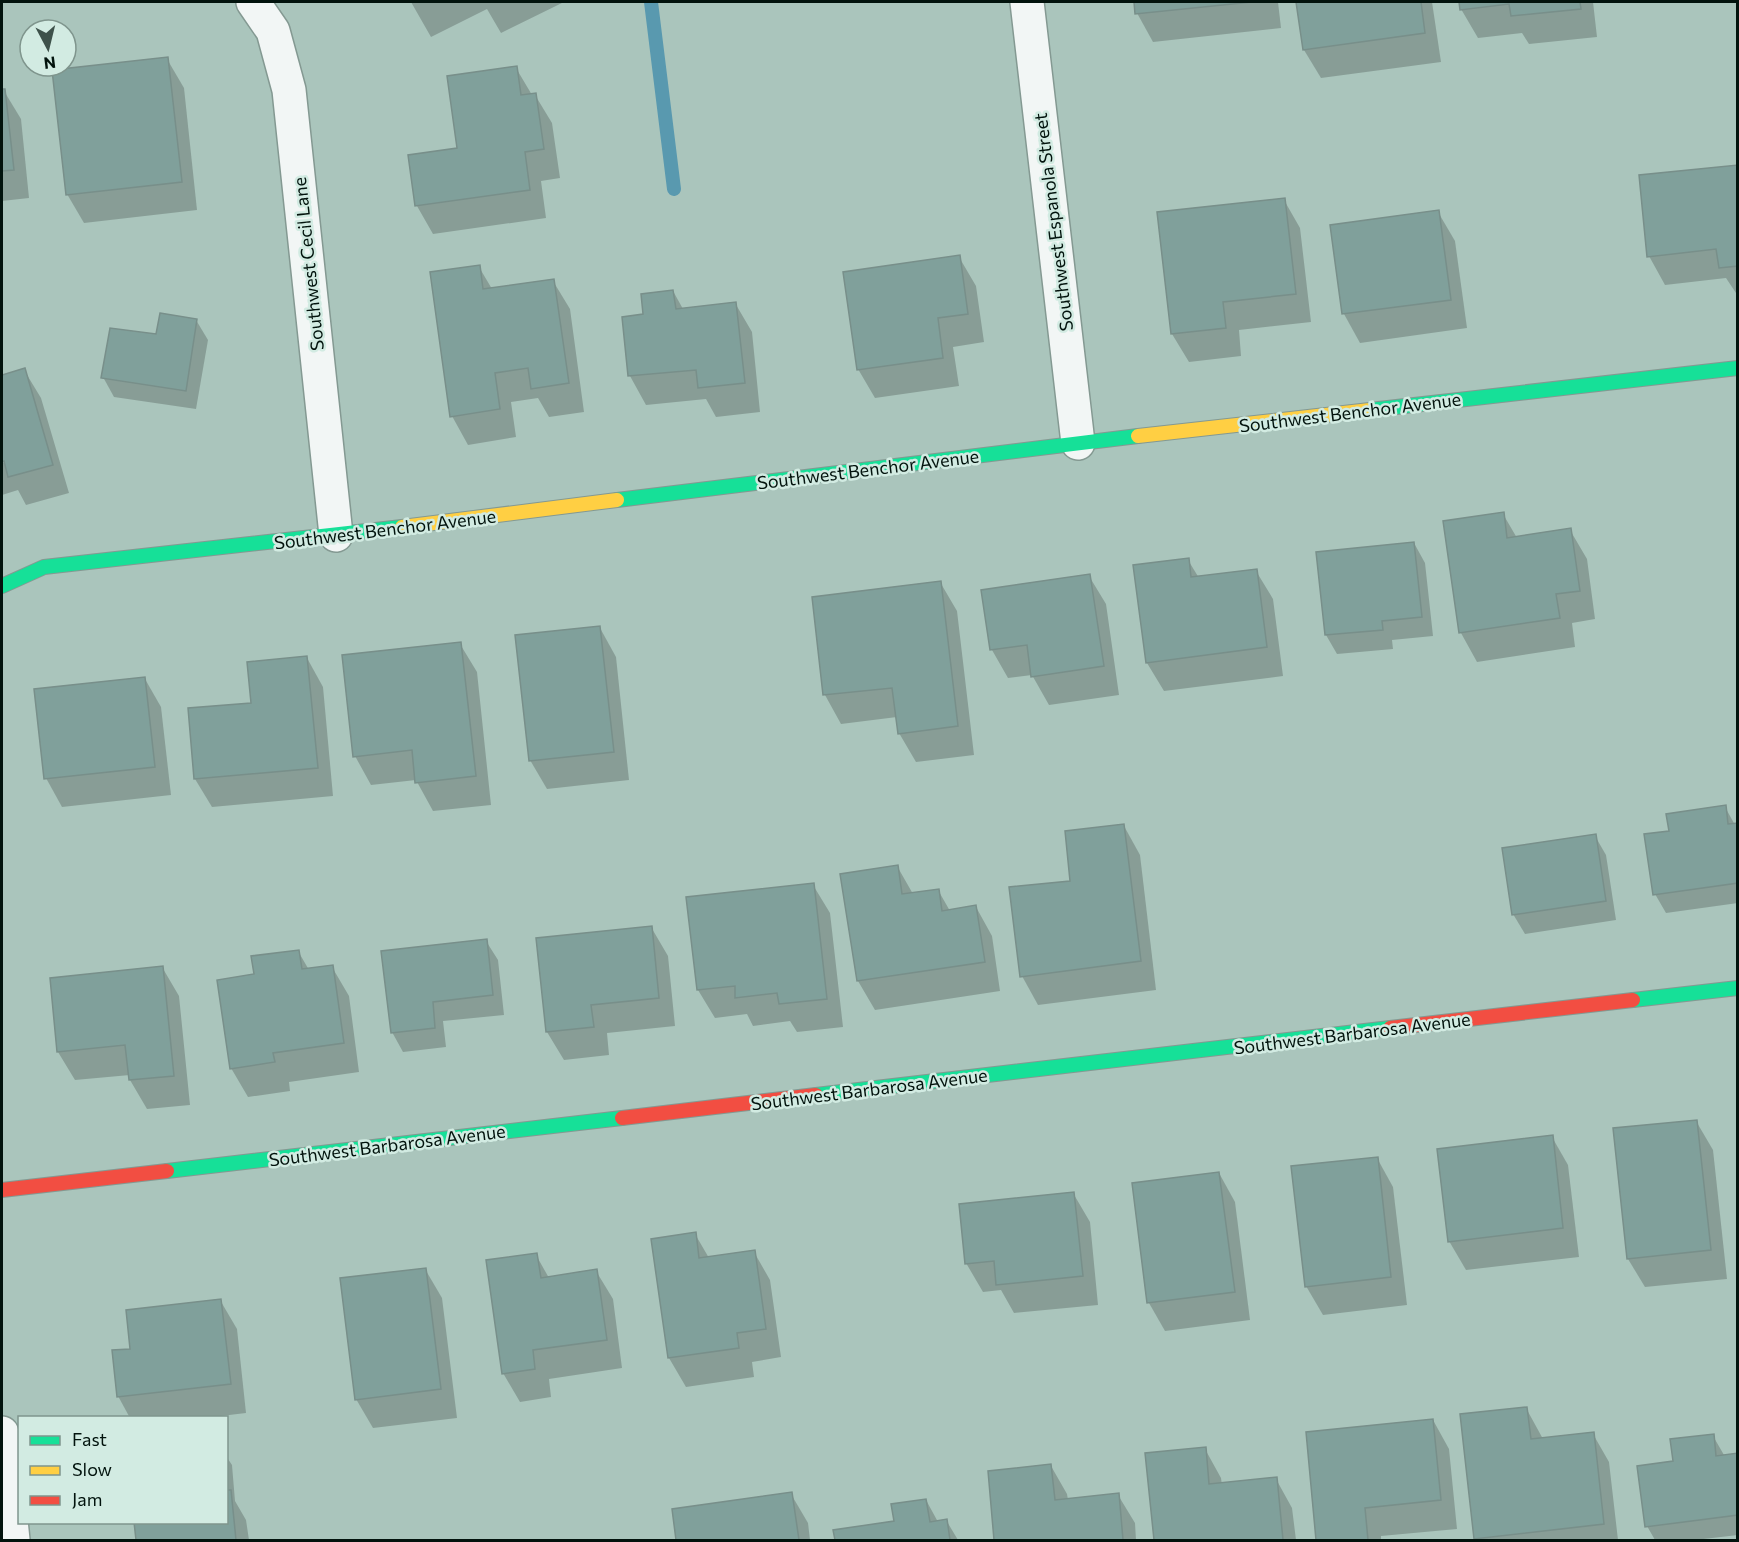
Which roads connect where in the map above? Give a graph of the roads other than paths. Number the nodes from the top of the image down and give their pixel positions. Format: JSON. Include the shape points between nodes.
{"nodes":[{"id":1,"x":253,"y":2,"type":"edge"},
{"id":2,"x":1027,"y":2,"type":"edge"},
{"id":3,"x":1737,"y":368,"type":"edge"},
{"id":4,"x":1078,"y":443,"type":"junction"},
{"id":5,"x":336,"y":535,"type":"junction"},
{"id":6,"x":2,"y":586,"type":"edge"},
{"id":7,"x":1737,"y":988,"type":"edge"},
{"id":8,"x":2,"y":1190,"type":"edge"},
{"id":9,"x":2,"y":1433,"type":"edge"},
{"id":10,"x":14,"y":1540,"type":"edge"}],
"edges":[{"from":1,"to":5,"type":"street","name":"Southwest Cecil Lane","via":[[273,30],[290,90]]},
{"from":2,"to":4,"type":"street","name":"Southwest Espanola Street"},
{"from":3,"to":4,"type":"street","name":"Southwest Benchor Avenue"},
{"from":4,"to":5,"type":"street","name":"Southwest Benchor Avenue"},
{"from":5,"to":6,"type":"street","name":"Southwest Benchor Avenue","via":[[44,567]]},
{"from":7,"to":8,"type":"street","name":"Southwest Barbarosa Avenue"},
{"from":9,"to":10,"type":"street"}]}
